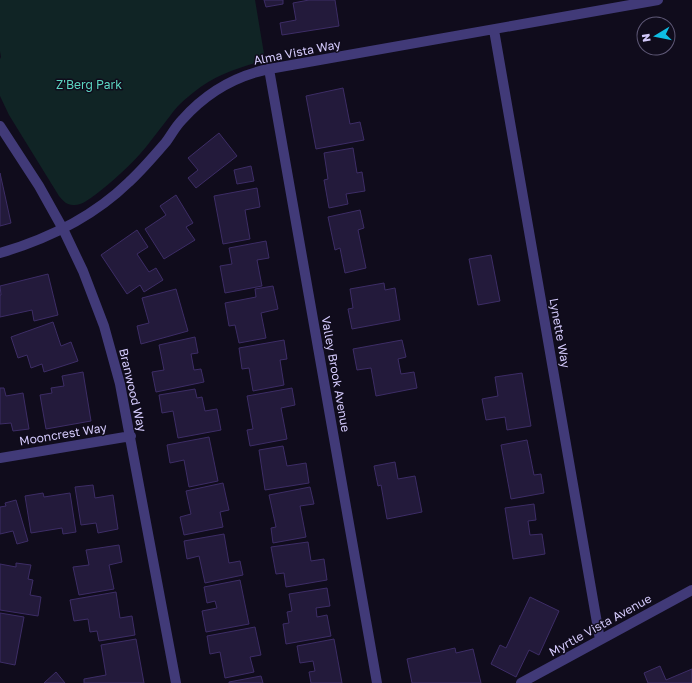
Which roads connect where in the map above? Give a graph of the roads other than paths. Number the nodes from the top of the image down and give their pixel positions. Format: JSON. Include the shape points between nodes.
{"nodes":[{"id":1,"x":658,"y":0,"type":"edge"},
{"id":2,"x":494,"y":30,"type":"junction"},
{"id":3,"x":269,"y":69,"type":"junction"},
{"id":4,"x":0,"y":126,"type":"edge"},
{"id":5,"x":63,"y":229,"type":"junction"},
{"id":6,"x":0,"y":253,"type":"edge"},
{"id":7,"x":131,"y":436,"type":"junction"},
{"id":8,"x":0,"y":458,"type":"edge"},
{"id":9,"x":692,"y":590,"type":"edge"},
{"id":10,"x":600,"y":640,"type":"junction"},
{"id":11,"x":176,"y":683,"type":"edge"},
{"id":12,"x":377,"y":683,"type":"edge"},
{"id":13,"x":521,"y":683,"type":"edge"}],
"edges":[{"from":1,"to":2,"type":"street","name":"Alma Vista Way"},
{"from":2,"to":3,"type":"street","name":"Alma Vista Way"},
{"from":2,"to":10,"type":"street","name":"Lynette Way"},
{"from":3,"to":5,"type":"street","name":"Alma Vista Way","via":[[236,79],[200,102],[129,182],[102,205]]},
{"from":3,"to":12,"type":"street","name":"Valley Brook Avenue"},
{"from":4,"to":5,"type":"street","name":"Branwood Way"},
{"from":5,"to":6,"type":"street","name":"Alma Vista Way","via":[[24,246]]},
{"from":5,"to":7,"type":"street","name":"Branwood Way","via":[[83,271],[104,326]]},
{"from":7,"to":8,"type":"street","name":"Mooncrest Way"},
{"from":7,"to":11,"type":"street","name":"Branwood Way"},
{"from":9,"to":10,"type":"street","name":"Myrtle Vista Avenue"},
{"from":10,"to":13,"type":"street","name":"Myrtle Vista Avenue"}]}
